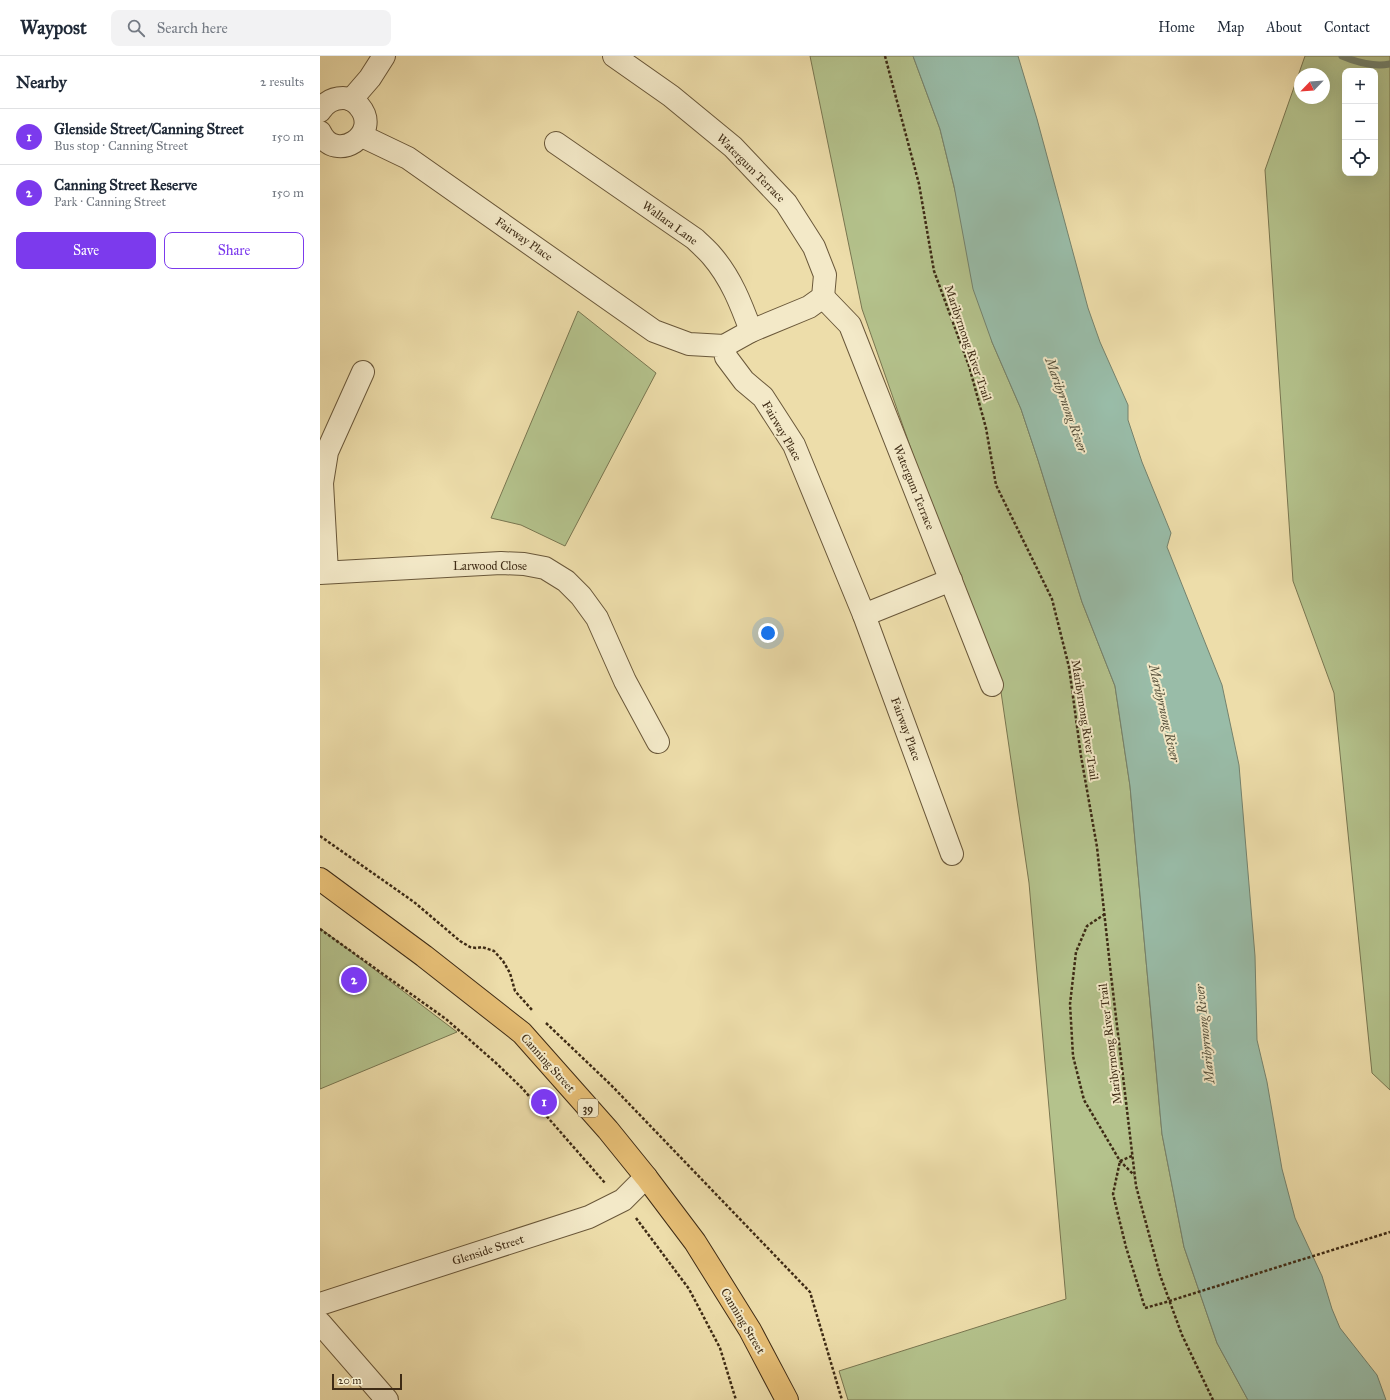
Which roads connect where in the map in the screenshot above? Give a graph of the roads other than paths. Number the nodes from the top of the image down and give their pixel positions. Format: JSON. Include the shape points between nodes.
{"nodes":[{"id":1,"x":384,"y":56,"type":"edge"},
{"id":2,"x":614,"y":56,"type":"edge"},
{"id":3,"x":351,"y":100,"type":"junction"},
{"id":4,"x":320,"y":112,"type":"edge"},
{"id":5,"x":320,"y":132,"type":"edge"},
{"id":6,"x":362,"y":136,"type":"junction"},
{"id":7,"x":556,"y":143,"type":"dead end"},
{"id":8,"x":823,"y":297,"type":"junction"},
{"id":9,"x":751,"y":330,"type":"junction"},
{"id":10,"x":724,"y":346,"type":"junction"},
{"id":11,"x":363,"y":372,"type":"dead end"},
{"id":12,"x":324,"y":572,"type":"edge"},
{"id":13,"x":951,"y":580,"type":"junction"},
{"id":14,"x":864,"y":615,"type":"junction"},
{"id":15,"x":992,"y":685,"type":"dead end"},
{"id":16,"x":658,"y":742,"type":"dead end"},
{"id":17,"x":952,"y":854,"type":"dead end"},
{"id":18,"x":320,"y":879,"type":"edge"},
{"id":19,"x":646,"y":1177,"type":"junction"},
{"id":20,"x":320,"y":1304,"type":"edge"},
{"id":21,"x":320,"y":1323,"type":"edge"},
{"id":22,"x":387,"y":1400,"type":"edge"},
{"id":23,"x":787,"y":1400,"type":"edge"}],
"edges":[{"from":1,"to":3,"type":"street"},
{"from":2,"to":8,"type":"street","name":"Watergum Terrace","via":[[670,96],[733,148],[786,203],[814,247],[825,275]]},
{"from":3,"to":4,"type":"street","via":[[335,99],[328,102]]},
{"from":3,"to":6,"type":"street","via":[[364,115],[366,122]]},
{"from":5,"to":6,"type":"street","via":[[327,142],[342,146],[350,145]]},
{"from":6,"to":10,"type":"street","name":"Fairway Place","via":[[408,158],[654,331],[689,344]]},
{"from":7,"to":9,"type":"street","name":"Wallara Lane","via":[[695,239],[727,276]]},
{"from":8,"to":9,"type":"street","via":[[809,307]]},
{"from":8,"to":13,"type":"street","name":"Watergum Terrace","via":[[850,325]]},
{"from":9,"to":10,"type":"street"},
{"from":10,"to":14,"type":"street","name":"Fairway Place","via":[[726,357],[744,382],[763,397],[794,446]]},
{"from":11,"to":12,"type":"street","via":[[327,452],[322,484]]},
{"from":12,"to":16,"type":"street","name":"Larwood Close","via":[[501,563],[546,568],[566,581],[597,618],[625,680]]},
{"from":13,"to":14,"type":"street"},
{"from":13,"to":15,"type":"street","name":"Watergum Terrace"},
{"from":14,"to":17,"type":"street","name":"Fairway Place"},
{"from":18,"to":19,"type":"main road","name":"Canning Street","number":"39","via":[[522,1033]]},
{"from":19,"to":20,"type":"street","name":"Glenside Street","via":[[623,1200],[589,1217]]},
{"from":19,"to":23,"type":"main road","name":"Canning Street","number":"39","via":[[699,1249],[750,1330]]},
{"from":21,"to":22,"type":"street"}]}
